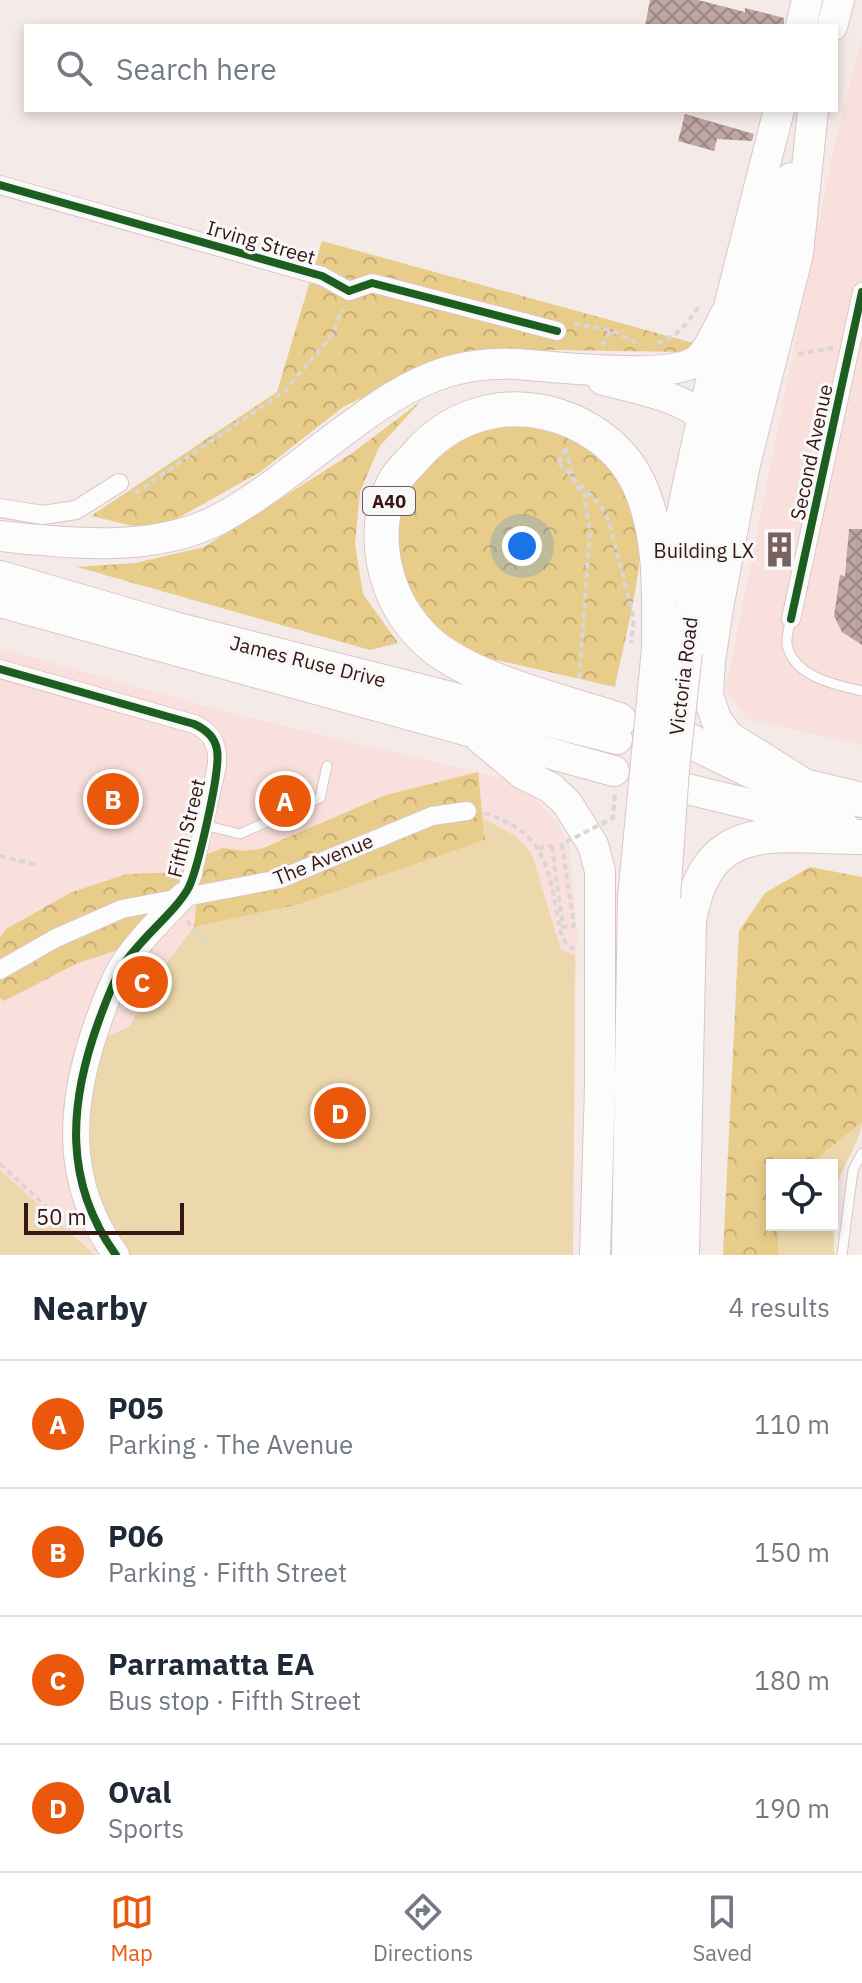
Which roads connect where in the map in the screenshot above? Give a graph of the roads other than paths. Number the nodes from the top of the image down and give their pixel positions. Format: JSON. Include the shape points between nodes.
{"nodes":[{"id":1,"x":807,"y":0,"type":"edge"},
{"id":2,"x":839,"y":0,"type":"edge"},
{"id":3,"x":801,"y":24,"type":"edge"},
{"id":4,"x":833,"y":24,"type":"edge"},
{"id":5,"x":778,"y":112,"type":"edge"},
{"id":6,"x":811,"y":112,"type":"edge"},
{"id":7,"x":812,"y":112,"type":"edge"},
{"id":8,"x":0,"y":185,"type":"edge"},
{"id":9,"x":861,"y":304,"type":"edge"},
{"id":10,"x":716,"y":307,"type":"junction"},
{"id":11,"x":557,"y":331,"type":"road end"},
{"id":12,"x":558,"y":369,"type":"junction"},
{"id":13,"x":702,"y":414,"type":"junction"},
{"id":14,"x":718,"y":454,"type":"junction"},
{"id":15,"x":119,"y":483,"type":"road end"},
{"id":16,"x":0,"y":508,"type":"edge"},
{"id":17,"x":0,"y":536,"type":"edge"},
{"id":18,"x":0,"y":576,"type":"edge"},
{"id":19,"x":0,"y":602,"type":"edge"},
{"id":20,"x":791,"y":619,"type":"joint"},
{"id":21,"x":658,"y":650,"type":"junction"},
{"id":22,"x":0,"y":669,"type":"edge"},
{"id":23,"x":862,"y":691,"type":"edge"},
{"id":24,"x":471,"y":730,"type":"junction"},
{"id":25,"x":618,"y":730,"type":"joint"},
{"id":26,"x":690,"y":749,"type":"dead end"},
{"id":27,"x":327,"y":766,"type":"dead end"},
{"id":28,"x":615,"y":779,"type":"road end"},
{"id":29,"x":812,"y":788,"type":"junction"},
{"id":30,"x":687,"y":789,"type":"dead end"},
{"id":31,"x":862,"y":800,"type":"edge"},
{"id":32,"x":467,"y":811,"type":"road end"},
{"id":33,"x":204,"y":825,"type":"junction"},
{"id":34,"x":862,"y":834,"type":"edge"},
{"id":35,"x":649,"y":898,"type":"junction"},
{"id":36,"x":182,"y":905,"type":"junction"},
{"id":37,"x":0,"y":970,"type":"edge"},
{"id":38,"x":862,"y":1153,"type":"edge"},
{"id":39,"x":116,"y":1255,"type":"edge"},
{"id":40,"x":595,"y":1255,"type":"edge"},
{"id":41,"x":629,"y":1255,"type":"edge"},
{"id":42,"x":656,"y":1255,"type":"edge"},
{"id":43,"x":682,"y":1255,"type":"edge"},
{"id":44,"x":842,"y":1255,"type":"edge"}],
"edges":[{"from":1,"to":3,"type":"main road"},
{"from":2,"to":4,"type":"main road"},
{"from":5,"to":10,"type":"main road","name":"Victoria Road"},
{"from":6,"to":14,"type":"main road","name":"Victoria Road"},
{"from":7,"to":29,"type":"main road","via":[[798,254],[745,464],[708,695],[728,736]]},
{"from":8,"to":11,"type":"street","name":"Irving Street","via":[[322,276],[349,291],[372,283]]},
{"from":9,"to":20,"type":"street","name":"Second Avenue"},
{"from":10,"to":12,"type":"main road","via":[[701,358],[689,365],[631,371]]},
{"from":10,"to":13,"type":"main road","name":"Victoria Road"},
{"from":12,"to":13,"type":"main road","via":[[673,400]]},
{"from":12,"to":17,"type":"main road","via":[[483,365],[419,383],[389,398],[219,519],[187,531],[99,544]]},
{"from":13,"to":14,"type":"main road","via":[[715,431]]},
{"from":13,"to":21,"type":"main road","name":"Victoria Road"},
{"from":14,"to":21,"type":"main road","name":"Victoria Road","number":"A40","via":[[701,544]]},
{"from":15,"to":16,"type":"street","via":[[76,510],[43,515]]},
{"from":18,"to":25,"type":"main road","name":"James Ruse Drive","via":[[178,628]]},
{"from":19,"to":24,"type":"main road","name":"James Ruse Drive"},
{"from":20,"to":23,"type":"lane","name":"Second Avenue","via":[[787,643],[794,659],[827,684]]},
{"from":21,"to":25,"type":"highway","number":"A40","via":[[653,525],[643,492],[625,459],[591,430],[550,411],[504,409],[461,420],[424,447],[396,478],[383,517],[382,565],[397,603],[421,636],[487,676]]},
{"from":21,"to":35,"type":"highway","name":"Victoria Road","number":"A40","bridge":true},
{"from":22,"to":33,"type":"street","name":"Fifth Street","via":[[133,705],[208,732],[217,763]]},
{"from":24,"to":28,"type":"main road","name":"James Ruse Drive"},
{"from":24,"to":40,"type":"main road","via":[[567,803],[593,845],[600,871]]},
{"from":26,"to":29,"type":"highway"},
{"from":27,"to":33,"type":"lane","via":[[320,798],[240,834]]},
{"from":29,"to":31,"type":"highway"},
{"from":30,"to":34,"type":"main road"},
{"from":32,"to":36,"type":"street","name":"The Avenue","via":[[432,816],[280,879]]},
{"from":33,"to":36,"type":"street","name":"Fifth Street"},
{"from":34,"to":43,"type":"highway","via":[[758,835],[723,850],[693,893]]},
{"from":35,"to":41,"type":"highway","name":"Victoria Road","number":"A40"},
{"from":35,"to":42,"type":"highway","name":"Victoria Road","number":"A40"},
{"from":36,"to":37,"type":"street","name":"The Avenue","via":[[122,909]]},
{"from":36,"to":39,"type":"street","name":"Fifth Street","via":[[144,938],[123,966],[83,1073],[77,1167],[93,1218]]},
{"from":38,"to":44,"type":"lane","via":[[853,1170]]}]}
